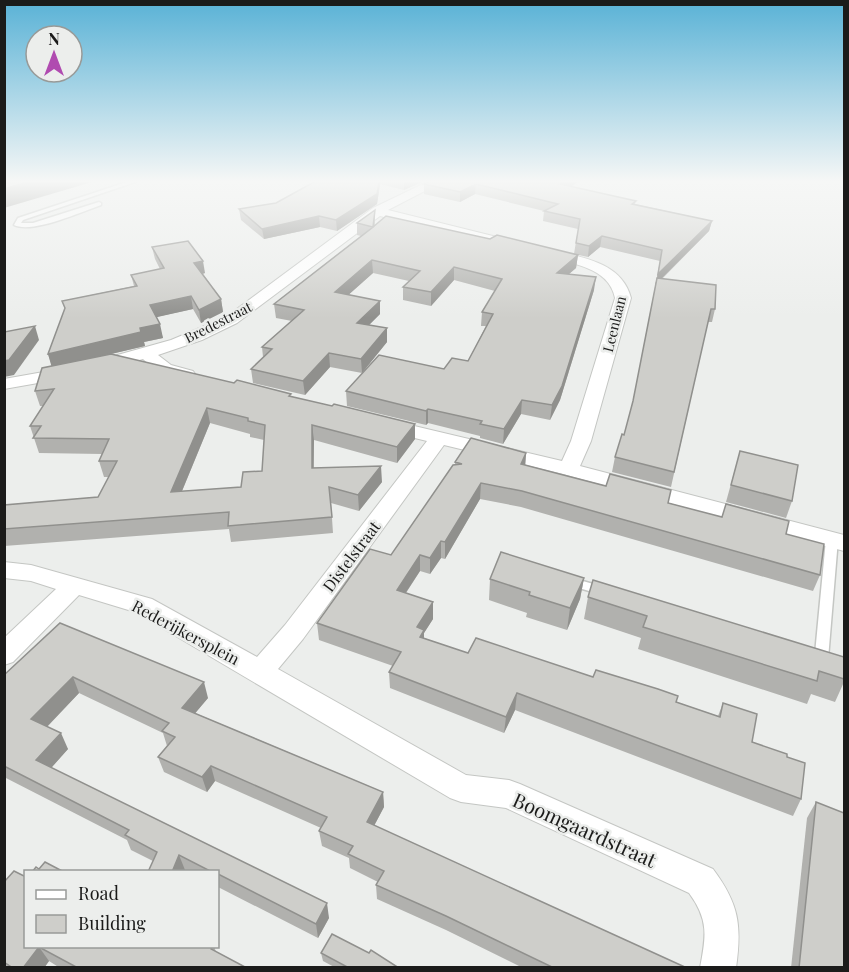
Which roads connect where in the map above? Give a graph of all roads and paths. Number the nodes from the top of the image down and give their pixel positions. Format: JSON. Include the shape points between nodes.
{"nodes":[{"id":1,"x":355,"y":227,"type":"edge"},
{"id":2,"x":444,"y":227,"type":"edge"},
{"id":3,"x":512,"y":244,"type":"edge"},
{"id":4,"x":534,"y":250,"type":"edge"},
{"id":5,"x":147,"y":354,"type":"junction"},
{"id":6,"x":211,"y":381,"type":"edge"},
{"id":7,"x":4,"y":384,"type":"edge"},
{"id":8,"x":371,"y":421,"type":"edge"},
{"id":9,"x":439,"y":438,"type":"junction"},
{"id":10,"x":567,"y":470,"type":"junction"},
{"id":11,"x":838,"y":541,"type":"edge"},
{"id":12,"x":4,"y":570,"type":"edge"},
{"id":13,"x":562,"y":578,"type":"edge"},
{"id":14,"x":75,"y":585,"type":"junction"},
{"id":15,"x":618,"y":596,"type":"edge"},
{"id":16,"x":4,"y":656,"type":"edge"},
{"id":17,"x":809,"y":656,"type":"edge"},
{"id":18,"x":260,"y":672,"type":"junction"},
{"id":19,"x":718,"y":968,"type":"edge"}],
"edges":[{"from":1,"to":5,"type":"street","name":"Bredestraat","via":[[245,311],[192,338]]},
{"from":2,"to":3,"type":"street"},
{"from":4,"to":10,"type":"street","name":"Leenlaan","via":[[588,264],[613,277],[622,287],[623,298],[581,441]]},
{"from":5,"to":6,"type":"street","via":[[165,369]]},
{"from":5,"to":7,"type":"street","name":"Bredestraat"},
{"from":8,"to":9,"type":"street"},
{"from":9,"to":10,"type":"street"},
{"from":9,"to":18,"type":"street","name":"Distelstraat"},
{"from":10,"to":11,"type":"street"},
{"from":11,"to":17,"type":"lane","via":[[821,659]]},
{"from":12,"to":14,"type":"street","name":"Rederijkersplein"},
{"from":13,"to":15,"type":"lane"},
{"from":14,"to":16,"type":"street"},
{"from":14,"to":18,"type":"street","name":"Rederijkersplein","via":[[142,605]]},
{"from":18,"to":19,"type":"street","name":"Boomgaardstraat","via":[[461,788],[509,794],[701,881],[717,903],[723,938]]}]}
